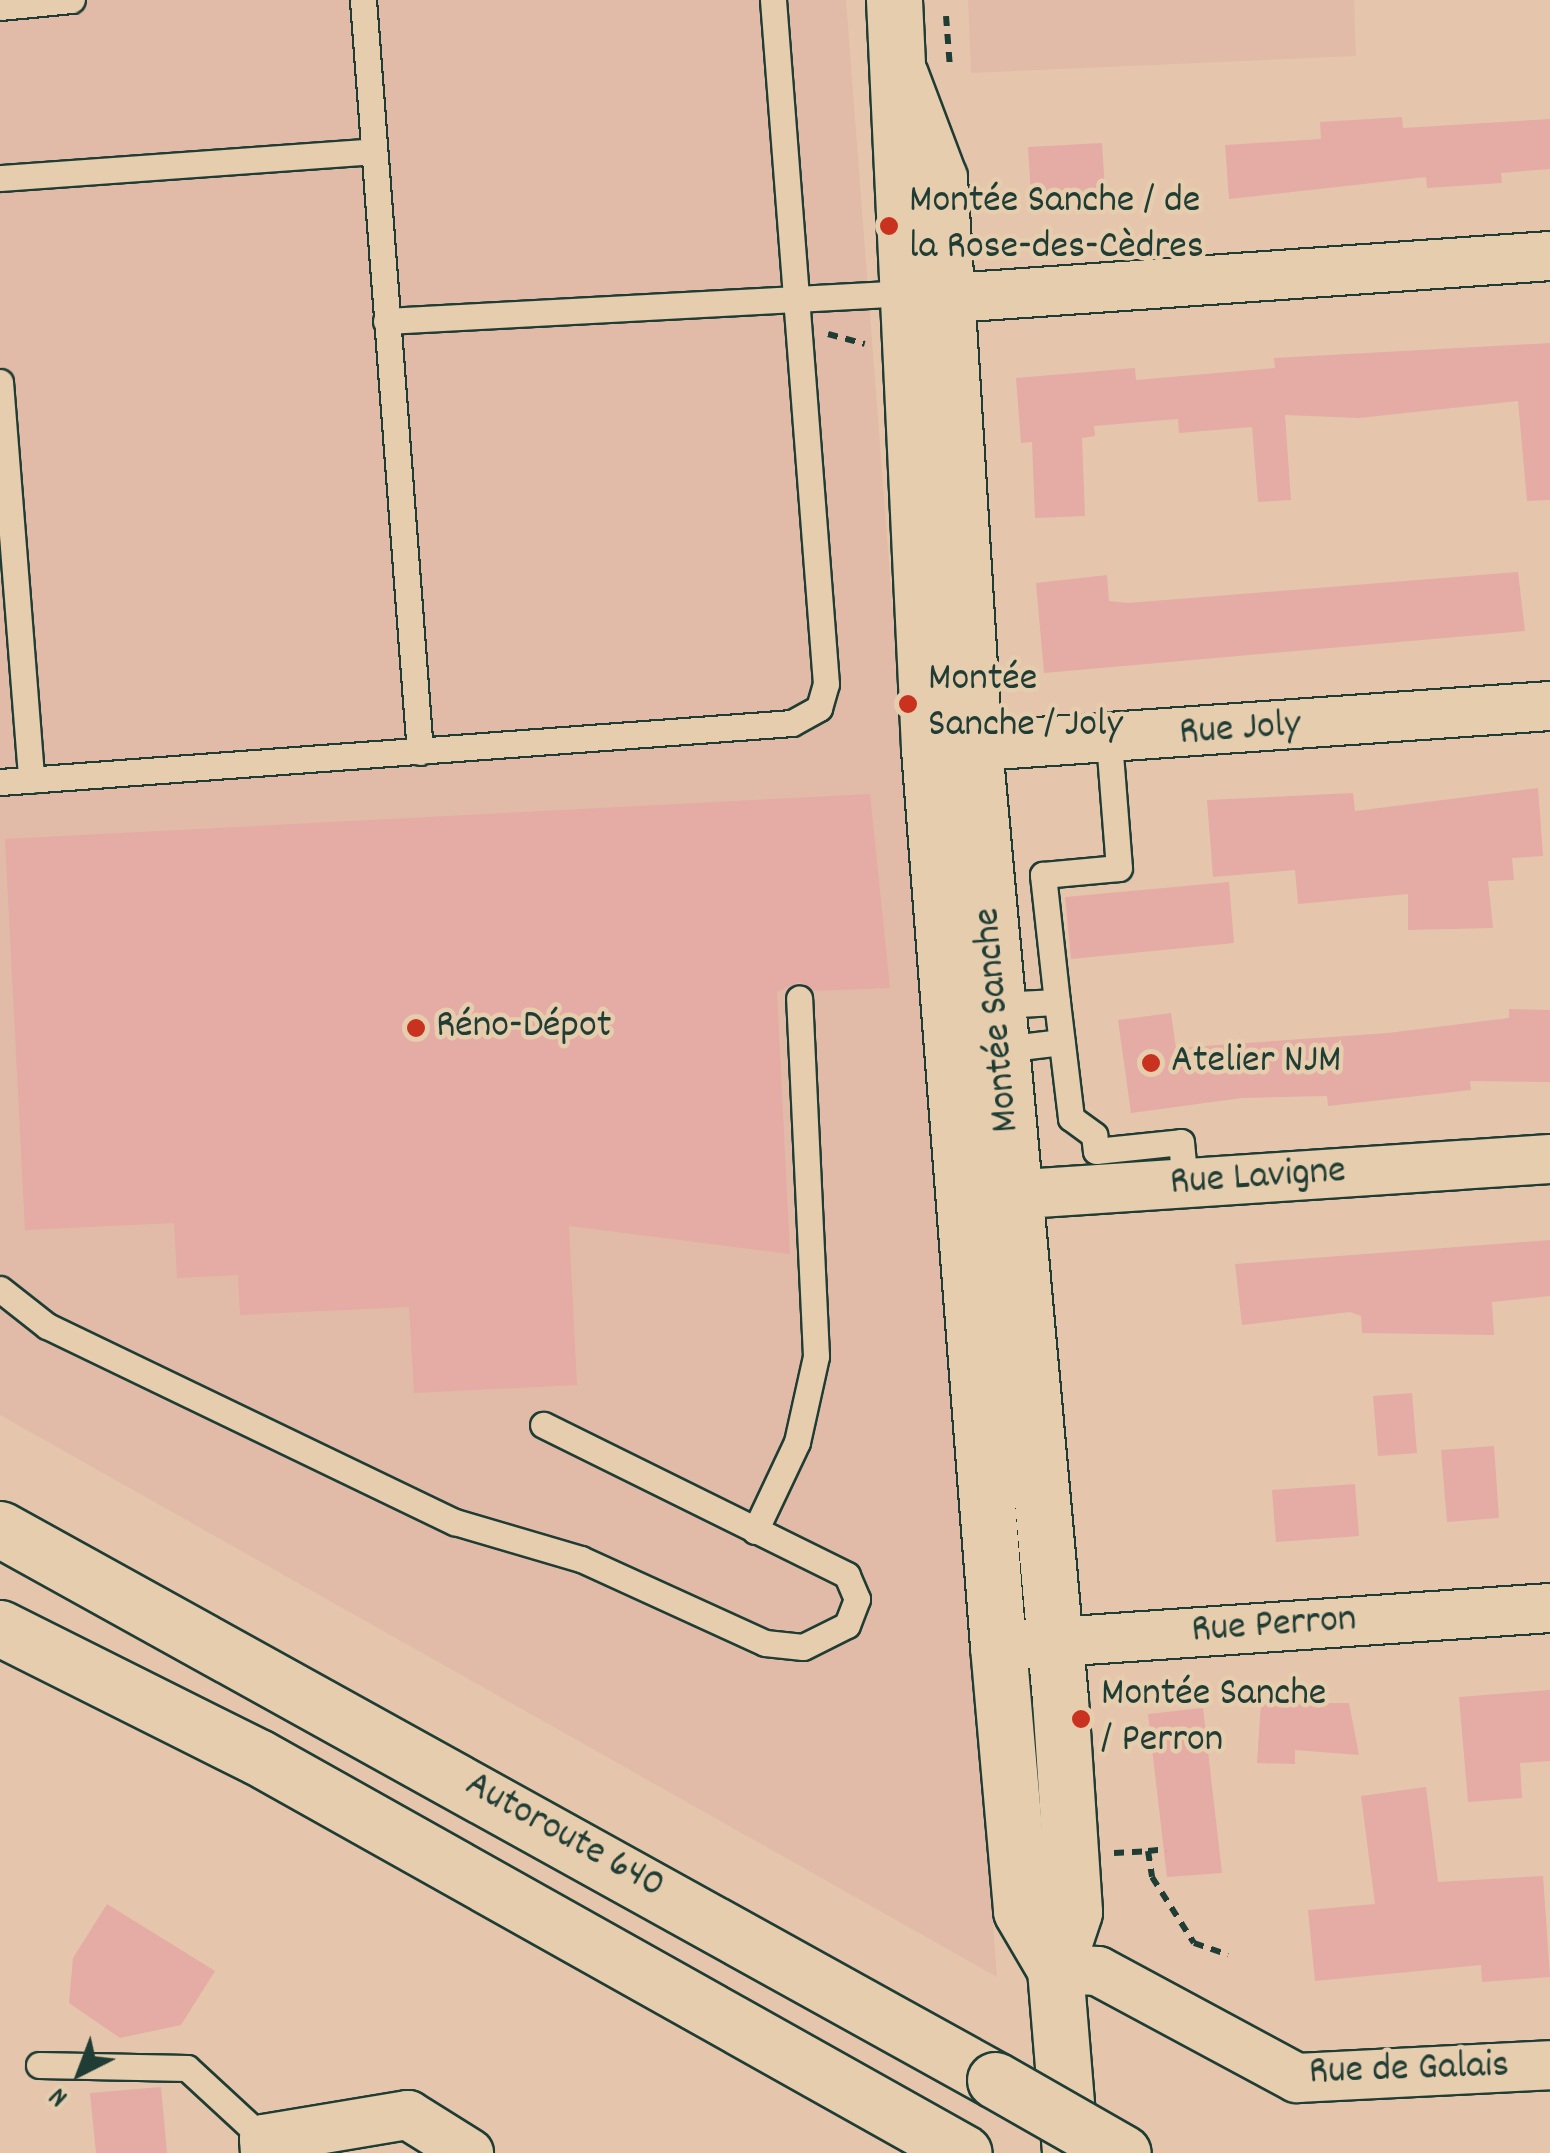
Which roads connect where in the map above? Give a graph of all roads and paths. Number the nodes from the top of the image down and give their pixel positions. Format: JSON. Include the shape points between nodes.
{"nodes":[{"id":1,"x":72,"y":0,"type":"edge"},
{"id":2,"x":363,"y":0,"type":"edge"},
{"id":3,"x":773,"y":0,"type":"edge"},
{"id":4,"x":894,"y":0,"type":"edge"},
{"id":5,"x":0,"y":7,"type":"edge"},
{"id":6,"x":373,"y":151,"type":"junction"},
{"id":7,"x":0,"y":178,"type":"edge"},
{"id":8,"x":1550,"y":256,"type":"edge"},
{"id":9,"x":926,"y":295,"type":"junction"},
{"id":10,"x":793,"y":296,"type":"junction"},
{"id":11,"x":386,"y":321,"type":"junction"},
{"id":12,"x":820,"y":334,"type":"dead end"},
{"id":13,"x":884,"y":355,"type":"dead end"},
{"id":14,"x":0,"y":382,"type":"edge"},
{"id":15,"x":1550,"y":706,"type":"edge"},
{"id":16,"x":1080,"y":730,"type":"junction"},
{"id":17,"x":952,"y":748,"type":"junction"},
{"id":18,"x":420,"y":752,"type":"junction"},
{"id":19,"x":31,"y":780,"type":"junction"},
{"id":20,"x":0,"y":782,"type":"edge"},
{"id":21,"x":800,"y":998,"type":"dead end"},
{"id":22,"x":1057,"y":1002,"type":"junction"},
{"id":23,"x":1001,"y":1027,"type":"junction"},
{"id":24,"x":1062,"y":1042,"type":"junction"},
{"id":25,"x":1550,"y":1159,"type":"edge"},
{"id":26,"x":1098,"y":1170,"type":"junction"},
{"id":27,"x":990,"y":1196,"type":"junction"},
{"id":28,"x":0,"y":1289,"type":"edge"},
{"id":29,"x":543,"y":1425,"type":"dead end"},
{"id":30,"x":0,"y":1529,"type":"edge"},
{"id":31,"x":756,"y":1530,"type":"junction"},
{"id":32,"x":1550,"y":1608,"type":"edge"},
{"id":33,"x":0,"y":1628,"type":"edge"},
{"id":34,"x":1055,"y":1643,"type":"junction"},
{"id":35,"x":998,"y":1646,"type":"junction"},
{"id":36,"x":1166,"y":1850,"type":"dead end"},
{"id":37,"x":1148,"y":1851,"type":"junction"},
{"id":38,"x":1070,"y":1856,"type":"junction"},
{"id":39,"x":1228,"y":1955,"type":"dead end"},
{"id":40,"x":1055,"y":1968,"type":"junction"},
{"id":41,"x":39,"y":2065,"type":"dead end"},
{"id":42,"x":1550,"y":2065,"type":"edge"},
{"id":43,"x":265,"y":2146,"type":"edge"},
{"id":44,"x":448,"y":2146,"type":"edge"},
{"id":45,"x":964,"y":2153,"type":"edge"},
{"id":46,"x":1070,"y":2153,"type":"edge"},
{"id":47,"x":1123,"y":2153,"type":"edge"}],
"edges":[{"from":1,"to":5,"type":"lane"},
{"from":2,"to":6,"type":"lane"},
{"from":3,"to":10,"type":"lane"},
{"from":4,"to":9,"type":"main road","name":"Montée Sanche"},
{"from":6,"to":7,"type":"lane"},
{"from":6,"to":11,"type":"lane"},
{"from":8,"to":9,"type":"street"},
{"from":9,"to":10,"type":"lane"},
{"from":9,"to":17,"type":"main road","name":"Montée Sanche"},
{"from":10,"to":11,"type":"lane"},
{"from":10,"to":18,"type":"lane","via":[[826,684],[819,708],[792,722]]},
{"from":11,"to":18,"type":"lane"},
{"from":12,"to":13,"type":"path"},
{"from":14,"to":19,"type":"lane"},
{"from":15,"to":16,"type":"street","name":"Rue Joly","via":[[1156,719]]},
{"from":16,"to":17,"type":"street","name":"Rue Joly"},
{"from":16,"to":22,"type":"lane","via":[[1119,868],[1043,876]]},
{"from":17,"to":23,"type":"main road","name":"Montée Sanche"},
{"from":17,"to":27,"type":"main road","name":"Montée Sanche"},
{"from":18,"to":19,"type":"lane"},
{"from":19,"to":20,"type":"lane"},
{"from":21,"to":31,"type":"lane","via":[[816,1356],[797,1442]]},
{"from":22,"to":23,"type":"lane"},
{"from":22,"to":24,"type":"lane"},
{"from":23,"to":24,"type":"lane"},
{"from":23,"to":27,"type":"main road","name":"Montée Sanche"},
{"from":24,"to":26,"type":"lane","via":[[1071,1118],[1094,1135]]},
{"from":25,"to":26,"type":"street","name":"Rue Lavigne","via":[[1185,1184]]},
{"from":26,"to":27,"type":"street","name":"Rue Lavigne"},
{"from":27,"to":34,"type":"main road","name":"Montée Sanche"},
{"from":27,"to":35,"type":"main road","name":"Montée Sanche"},
{"from":28,"to":31,"type":"lane","via":[[47,1326],[455,1522],[581,1558],[765,1644],[803,1647],[836,1636],[856,1612],[847,1575]]},
{"from":29,"to":31,"type":"lane"},
{"from":30,"to":47,"type":"main road","name":"Autoroute 640","bridge":true},
{"from":32,"to":34,"type":"street","name":"Rue Perron"},
{"from":33,"to":45,"type":"main road","name":"Autoroute 640","via":[[258,1757]]},
{"from":34,"to":35,"type":"street","name":"Rue Perron"},
{"from":34,"to":38,"type":"main road","name":"Montée Sanche"},
{"from":35,"to":40,"type":"main road","name":"Montée Sanche","via":[[1020,1911]]},
{"from":36,"to":37,"type":"path"},
{"from":37,"to":38,"type":"path"},
{"from":37,"to":39,"type":"path","via":[[1152,1877],[1194,1943]]},
{"from":38,"to":40,"type":"main road","name":"Montée Sanche","via":[[1074,1912]]},
{"from":40,"to":42,"type":"street","name":"Rue de Galais","via":[[1098,1971],[1297,2078]]},
{"from":40,"to":46,"type":"main road","name":"Montée Sanche"},
{"from":41,"to":43,"type":"lane","via":[[188,2068]]},
{"from":43,"to":44,"type":"street","via":[[408,2114]]}]}
